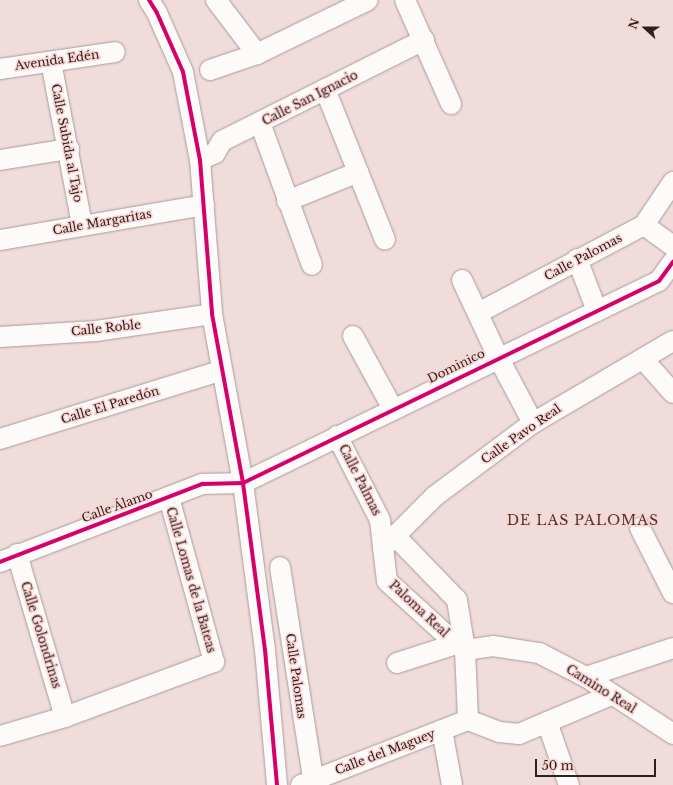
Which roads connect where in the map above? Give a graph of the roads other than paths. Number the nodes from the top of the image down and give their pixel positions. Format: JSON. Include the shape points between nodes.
{"nodes":[{"id":1,"x":149,"y":0,"type":"edge"},
{"id":2,"x":216,"y":0,"type":"edge"},
{"id":3,"x":368,"y":0,"type":"edge"},
{"id":4,"x":405,"y":0,"type":"edge"},
{"id":5,"x":424,"y":40,"type":"junction"},
{"id":6,"x":115,"y":52,"type":"dead end"},
{"id":7,"x":257,"y":54,"type":"junction"},
{"id":8,"x":51,"y":62,"type":"junction"},
{"id":9,"x":0,"y":69,"type":"edge"},
{"id":10,"x":210,"y":70,"type":"dead end"},
{"id":11,"x":325,"y":90,"type":"junction"},
{"id":12,"x":451,"y":104,"type":"dead end"},
{"id":13,"x":260,"y":123,"type":"junction"},
{"id":14,"x":69,"y":149,"type":"junction"},
{"id":15,"x":0,"y":160,"type":"edge"},
{"id":16,"x":200,"y":160,"type":"junction"},
{"id":17,"x":358,"y":172,"type":"junction"},
{"id":18,"x":673,"y":182,"type":"edge"},
{"id":19,"x":287,"y":201,"type":"junction"},
{"id":20,"x":204,"y":205,"type":"junction"},
{"id":21,"x":82,"y":225,"type":"junction"},
{"id":22,"x":644,"y":225,"type":"junction"},
{"id":23,"x":0,"y":240,"type":"edge"},
{"id":24,"x":385,"y":240,"type":"dead end"},
{"id":25,"x":673,"y":246,"type":"edge"},
{"id":26,"x":577,"y":259,"type":"junction"},
{"id":27,"x":673,"y":262,"type":"edge"},
{"id":28,"x":312,"y":265,"type":"dead end"},
{"id":29,"x":462,"y":280,"type":"dead end"},
{"id":30,"x":597,"y":311,"type":"junction"},
{"id":31,"x":478,"y":313,"type":"junction"},
{"id":32,"x":212,"y":314,"type":"junction"},
{"id":33,"x":353,"y":336,"type":"dead end"},
{"id":34,"x":0,"y":338,"type":"edge"},
{"id":35,"x":673,"y":341,"type":"edge"},
{"id":36,"x":498,"y":357,"type":"junction"},
{"id":37,"x":643,"y":359,"type":"junction"},
{"id":38,"x":220,"y":371,"type":"junction"},
{"id":39,"x":673,"y":393,"type":"edge"},
{"id":40,"x":393,"y":409,"type":"junction"},
{"id":41,"x":533,"y":423,"type":"junction"},
{"id":42,"x":338,"y":436,"type":"junction"},
{"id":43,"x":0,"y":439,"type":"edge"},
{"id":44,"x":243,"y":482,"type":"junction"},
{"id":45,"x":168,"y":497,"type":"junction"},
{"id":46,"x":640,"y":528,"type":"dead end"},
{"id":47,"x":389,"y":542,"type":"junction"},
{"id":48,"x":8,"y":558,"type":"edge"},
{"id":49,"x":280,"y":567,"type":"dead end"},
{"id":50,"x":673,"y":593,"type":"edge"},
{"id":51,"x":461,"y":647,"type":"junction"},
{"id":52,"x":673,"y":648,"type":"edge"},
{"id":53,"x":397,"y":662,"type":"dead end"},
{"id":54,"x":586,"y":676,"type":"junction"},
{"id":55,"x":611,"y":695,"type":"junction"},
{"id":56,"x":65,"y":717,"type":"junction"},
{"id":57,"x":468,"y":720,"type":"junction"},
{"id":58,"x":547,"y":722,"type":"junction"},
{"id":59,"x":442,"y":730,"type":"junction"},
{"id":60,"x":673,"y":734,"type":"edge"},
{"id":61,"x":0,"y":736,"type":"edge"},
{"id":62,"x":309,"y":784,"type":"edge"},
{"id":63,"x":277,"y":785,"type":"edge"},
{"id":64,"x":452,"y":785,"type":"edge"},
{"id":65,"x":569,"y":785,"type":"edge"}],
"edges":[{"from":1,"to":16,"type":"street","via":[[157,12],[183,72]]},
{"from":2,"to":7,"type":"street"},
{"from":3,"to":7,"type":"street"},
{"from":4,"to":5,"type":"street"},
{"from":5,"to":11,"type":"street","name":"Calle San Ignacio"},
{"from":5,"to":12,"type":"street"},
{"from":6,"to":8,"type":"street","name":"Avenida Edén"},
{"from":7,"to":10,"type":"street"},
{"from":8,"to":9,"type":"street","name":"Avenida Edén"},
{"from":8,"to":14,"type":"street","name":"Calle Subida al Tajo"},
{"from":11,"to":13,"type":"street","name":"Calle San Ignacio"},
{"from":11,"to":17,"type":"street"},
{"from":13,"to":16,"type":"street","name":"Calle San Ignacio","via":[[222,141],[215,153]]},
{"from":13,"to":19,"type":"street"},
{"from":14,"to":15,"type":"street"},
{"from":14,"to":21,"type":"street","name":"Calle Subida al Tajo"},
{"from":16,"to":20,"type":"street"},
{"from":17,"to":19,"type":"street"},
{"from":17,"to":24,"type":"street"},
{"from":18,"to":22,"type":"street","name":"Calle Palomas"},
{"from":19,"to":28,"type":"street"},
{"from":20,"to":21,"type":"street","name":"Calle Margaritas"},
{"from":20,"to":32,"type":"street"},
{"from":21,"to":23,"type":"street","name":"Calle Margaritas"},
{"from":22,"to":25,"type":"street"},
{"from":22,"to":26,"type":"street","name":"Calle Palomas"},
{"from":26,"to":30,"type":"street"},
{"from":26,"to":31,"type":"street","name":"Calle Palomas"},
{"from":27,"to":30,"type":"street","name":"Dominico","via":[[659,281]]},
{"from":29,"to":31,"type":"street"},
{"from":30,"to":36,"type":"street","name":"Dominico"},
{"from":31,"to":36,"type":"street"},
{"from":32,"to":34,"type":"street","name":"Calle Roble","via":[[96,331]]},
{"from":32,"to":38,"type":"street"},
{"from":33,"to":40,"type":"street"},
{"from":35,"to":37,"type":"street","name":"Calle Pavo Real"},
{"from":36,"to":40,"type":"street","name":"Dominico"},
{"from":36,"to":41,"type":"street"},
{"from":37,"to":39,"type":"street"},
{"from":37,"to":41,"type":"street","name":"Calle Pavo Real"},
{"from":38,"to":43,"type":"street","name":"Calle El Paredón"},
{"from":38,"to":44,"type":"street"},
{"from":40,"to":42,"type":"street","name":"Dominico"},
{"from":41,"to":47,"type":"street","name":"Calle Pavo Real","via":[[435,496]]},
{"from":42,"to":44,"type":"street","name":"Dominico"},
{"from":42,"to":47,"type":"street","name":"Calle Palmas"},
{"from":44,"to":45,"type":"street","name":"Calle Álamo","via":[[202,484]]},
{"from":44,"to":63,"type":"street","via":[[265,650]]},
{"from":45,"to":48,"type":"street","name":"Calle Álamo"},
{"from":45,"to":56,"type":"street","name":"Calle Lomas de la Bateas","via":[[214,662]]},
{"from":46,"to":50,"type":"street"},
{"from":47,"to":51,"type":"street","via":[[457,600]]},
{"from":47,"to":51,"type":"street","name":"Paloma Real","via":[[387,581]]},
{"from":48,"to":56,"type":"street","name":"Calle Golondrinas"},
{"from":49,"to":62,"type":"street","name":"Calle Palomas"},
{"from":51,"to":53,"type":"street","name":"Camino Real"},
{"from":51,"to":54,"type":"street","name":"Camino Real","via":[[493,646],[539,653]]},
{"from":51,"to":57,"type":"street"},
{"from":52,"to":54,"type":"street"},
{"from":54,"to":55,"type":"street","name":"Camino Real"},
{"from":55,"to":58,"type":"street"},
{"from":55,"to":60,"type":"street","name":"Camino Real"},
{"from":56,"to":61,"type":"street"},
{"from":57,"to":58,"type":"street","via":[[500,732],[520,734]]},
{"from":57,"to":59,"type":"street","name":"Calle del Maguey"},
{"from":58,"to":65,"type":"street"},
{"from":59,"to":62,"type":"street","name":"Calle del Maguey"},
{"from":59,"to":64,"type":"street"}]}
